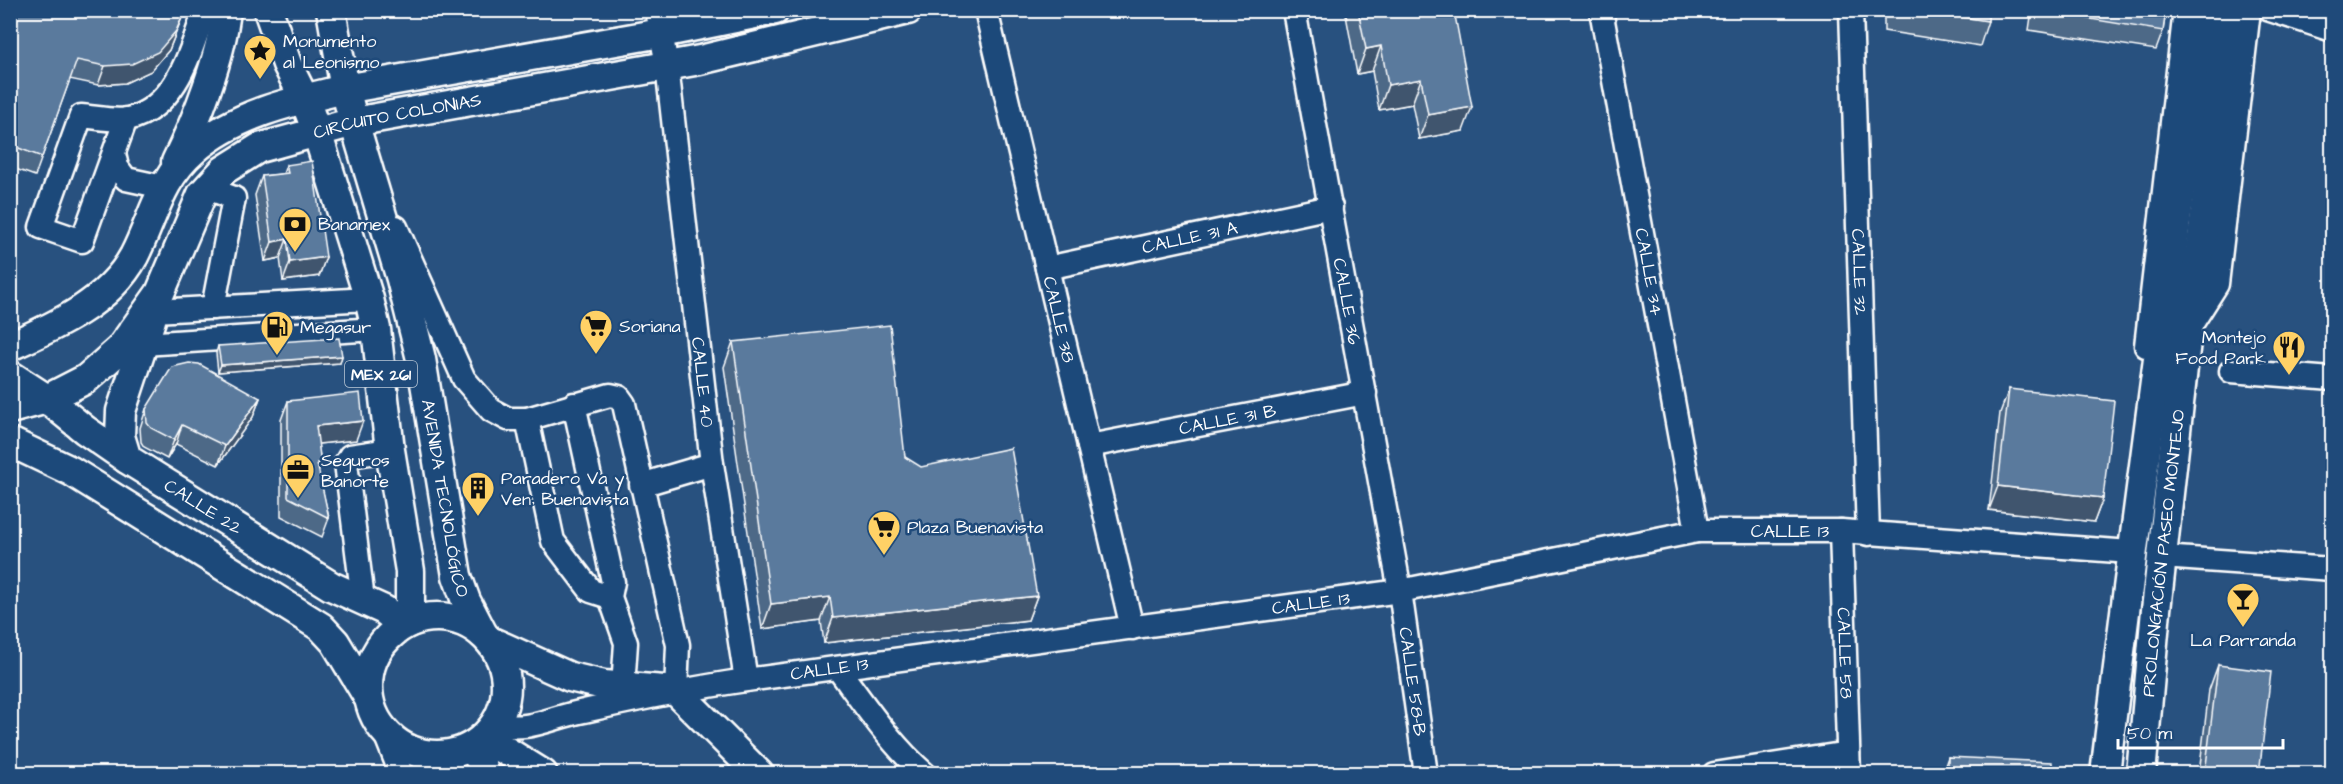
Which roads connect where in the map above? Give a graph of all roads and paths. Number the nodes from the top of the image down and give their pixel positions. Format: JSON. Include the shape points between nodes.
{"nodes":[{"id":1,"x":205,"y":10,"type":"edge"},
{"id":2,"x":226,"y":10,"type":"edge"},
{"id":3,"x":268,"y":10,"type":"edge"},
{"id":4,"x":331,"y":10,"type":"edge"},
{"id":5,"x":775,"y":10,"type":"edge"},
{"id":6,"x":908,"y":10,"type":"edge"},
{"id":7,"x":986,"y":10,"type":"edge"},
{"id":8,"x":1294,"y":10,"type":"edge"},
{"id":9,"x":1601,"y":10,"type":"edge"},
{"id":10,"x":1851,"y":10,"type":"edge"},
{"id":11,"x":2185,"y":10,"type":"edge"},
{"id":12,"x":2203,"y":10,"type":"edge"},
{"id":13,"x":2228,"y":10,"type":"edge"},
{"id":14,"x":2249,"y":10,"type":"edge"},
{"id":15,"x":2270,"y":10,"type":"edge"},
{"id":16,"x":659,"y":22,"type":"edge"},
{"id":17,"x":2332,"y":30,"type":"edge"},
{"id":18,"x":667,"y":66,"type":"junction"},
{"id":19,"x":345,"y":89,"type":"junction"},
{"id":20,"x":304,"y":98,"type":"junction"},
{"id":21,"x":126,"y":119,"type":"junction"},
{"id":22,"x":354,"y":122,"type":"junction"},
{"id":23,"x":317,"y":132,"type":"junction"},
{"id":24,"x":362,"y":150,"type":"junction"},
{"id":25,"x":114,"y":154,"type":"junction"},
{"id":26,"x":163,"y":187,"type":"junction"},
{"id":27,"x":220,"y":193,"type":"junction"},
{"id":28,"x":1331,"y":207,"type":"junction"},
{"id":29,"x":1047,"y":268,"type":"junction"},
{"id":30,"x":369,"y":299,"type":"junction"},
{"id":31,"x":157,"y":302,"type":"junction"},
{"id":32,"x":213,"y":308,"type":"junction"},
{"id":33,"x":376,"y":329,"type":"junction"},
{"id":34,"x":2187,"y":332,"type":"junction"},
{"id":35,"x":143,"y":344,"type":"junction"},
{"id":36,"x":10,"y":346,"type":"edge"},
{"id":37,"x":2231,"y":371,"type":"dead end"},
{"id":38,"x":10,"y":375,"type":"edge"},
{"id":39,"x":2332,"y":379,"type":"edge"},
{"id":40,"x":1365,"y":393,"type":"junction"},
{"id":41,"x":47,"y":399,"type":"junction"},
{"id":42,"x":574,"y":404,"type":"junction"},
{"id":43,"x":10,"y":409,"type":"edge"},
{"id":44,"x":527,"y":419,"type":"junction"},
{"id":45,"x":10,"y":442,"type":"edge"},
{"id":46,"x":1089,"y":446,"type":"junction"},
{"id":47,"x":2145,"y":449,"type":"junction"},
{"id":48,"x":390,"y":450,"type":"junction"},
{"id":49,"x":127,"y":459,"type":"junction"},
{"id":50,"x":712,"y":464,"type":"junction"},
{"id":51,"x":641,"y":485,"type":"junction"},
{"id":52,"x":1697,"y":531,"type":"junction"},
{"id":53,"x":1841,"y":531,"type":"junction"},
{"id":54,"x":1868,"y":534,"type":"junction"},
{"id":55,"x":2131,"y":552,"type":"junction"},
{"id":56,"x":2162,"y":557,"type":"junction"},
{"id":57,"x":2332,"y":569,"type":"edge"},
{"id":58,"x":1400,"y":591,"type":"junction"},
{"id":59,"x":610,"y":597,"type":"junction"},
{"id":60,"x":363,"y":600,"type":"junction"},
{"id":61,"x":407,"y":624,"type":"junction"},
{"id":62,"x":1132,"y":628,"type":"junction"},
{"id":63,"x":486,"y":638,"type":"junction"},
{"id":64,"x":838,"y":669,"type":"junction"},
{"id":65,"x":746,"y":680,"type":"junction"},
{"id":66,"x":623,"y":687,"type":"junction"},
{"id":67,"x":676,"y":691,"type":"junction"},
{"id":68,"x":368,"y":697,"type":"junction"},
{"id":69,"x":384,"y":731,"type":"junction"},
{"id":70,"x":482,"y":737,"type":"junction"},
{"id":71,"x":1848,"y":763,"type":"edge"},
{"id":72,"x":401,"y":774,"type":"edge"},
{"id":73,"x":483,"y":774,"type":"edge"},
{"id":74,"x":543,"y":774,"type":"edge"},
{"id":75,"x":759,"y":774,"type":"edge"},
{"id":76,"x":925,"y":774,"type":"edge"},
{"id":77,"x":1426,"y":774,"type":"edge"},
{"id":78,"x":1714,"y":774,"type":"edge"},
{"id":79,"x":2105,"y":774,"type":"edge"},
{"id":80,"x":2140,"y":774,"type":"edge"}],
"edges":[{"from":1,"to":21,"type":"street","via":[[178,81],[147,111]]},
{"from":2,"to":26,"type":"main road","via":[[191,131]]},
{"from":3,"to":20,"type":"main road","number":"MEX 261"},
{"from":4,"to":19,"type":"main road","name":"AVENIDA TECNOLÓGICO","number":"MEX 261"},
{"from":5,"to":16,"type":"main road","name":"CIRCUITO COLONIAS"},
{"from":6,"to":18,"type":"main road","name":"CIRCUITO COLONIAS"},
{"from":7,"to":29,"type":"street","name":"CALLE 38"},
{"from":8,"to":28,"type":"street","name":"CALLE 36"},
{"from":9,"to":52,"type":"street","name":"CALLE 34"},
{"from":10,"to":54,"type":"street","name":"CALLE 32"},
{"from":11,"to":47,"type":"street","name":"PROLONGACIÓN PASEO MONTEJO","via":[[2143,379]]},
{"from":12,"to":47,"type":"main road","name":"PROLONGACIÓN PASEO MONTEJO"},
{"from":13,"to":34,"type":"main road","name":"PROLONGACIÓN PASEO MONTEJO"},
{"from":14,"to":34,"type":"street","name":"PROLONGACIÓN PASEO MONTEJO","via":[[2217,284]]},
{"from":15,"to":17,"type":"street"},
{"from":16,"to":18,"type":"street","name":"CALLE 40"},
{"from":16,"to":19,"type":"main road","name":"CIRCUITO COLONIAS"},
{"from":18,"to":22,"type":"main road","name":"CIRCUITO COLONIAS"},
{"from":18,"to":50,"type":"street","name":"CALLE 40"},
{"from":19,"to":20,"type":"main road","name":"CIRCUITO COLONIAS"},
{"from":19,"to":22,"type":"main road","name":"AVENIDA TECNOLÓGICO","number":"MEX 261"},
{"from":20,"to":23,"type":"main road","number":"MEX 261"},
{"from":20,"to":26,"type":"main road","name":"CIRCUITO COLONIAS","via":[[224,127],[193,151]]},
{"from":21,"to":25,"type":"street"},
{"from":21,"to":25,"type":"street","via":[[81,116],[41,227],[82,241]]},
{"from":22,"to":23,"type":"main road","name":"CIRCUITO COLONIAS"},
{"from":22,"to":24,"type":"main road","name":"AVENIDA TECNOLÓGICO","number":"MEX 261"},
{"from":23,"to":27,"type":"main road","name":"CIRCUITO COLONIAS","via":[[259,148],[224,170]]},
{"from":23,"to":30,"type":"main road","number":"MEX 261"},
{"from":24,"to":44,"type":"street","via":[[464,380],[491,410],[508,419]]},
{"from":24,"to":63,"type":"main road","name":"AVENIDA TECNOLÓGICO","number":"MEX 261","via":[[421,359],[457,576],[465,601]]},
{"from":25,"to":26,"type":"street","via":[[126,179]]},
{"from":26,"to":36,"type":"main road","name":"CIRCUITO COLONIAS","via":[[133,257],[113,284],[85,308]]},
{"from":27,"to":31,"type":"main road","name":"CIRCUITO COLONIAS","via":[[202,194]]},
{"from":27,"to":32,"type":"street"},
{"from":28,"to":29,"type":"street","name":"CALLE 31 A"},
{"from":28,"to":40,"type":"street","name":"CALLE 36"},
{"from":29,"to":46,"type":"street","name":"CALLE 38"},
{"from":30,"to":32,"type":"street"},
{"from":30,"to":33,"type":"main road","number":"MEX 261"},
{"from":31,"to":32,"type":"street"},
{"from":31,"to":35,"type":"main road"},
{"from":31,"to":41,"type":"main road","name":"CIRCUITO COLONIAS","via":[[120,349],[86,379]]},
{"from":33,"to":35,"type":"street"},
{"from":33,"to":48,"type":"main road","number":"MEX 261"},
{"from":34,"to":56,"type":"main road","name":"PROLONGACIÓN PASEO MONTEJO"},
{"from":35,"to":49,"type":"main road","via":[[121,411],[120,436]]},
{"from":37,"to":39,"type":"street"},
{"from":38,"to":41,"type":"main road","name":"CALLE 22"},
{"from":40,"to":46,"type":"street","name":"CALLE 31 B"},
{"from":40,"to":58,"type":"street","name":"CALLE 36"},
{"from":41,"to":43,"type":"main road","name":"CIRCUITO COLONIAS"},
{"from":41,"to":49,"type":"main road","name":"CALLE 22"},
{"from":42,"to":44,"type":"street"},
{"from":42,"to":51,"type":"street","via":[[610,395],[619,397],[624,404]]},
{"from":42,"to":59,"type":"street","via":[[613,582]]},
{"from":44,"to":59,"type":"street","via":[[553,541],[591,591]]},
{"from":45,"to":68,"type":"main road","via":[[71,471],[321,627],[335,642]]},
{"from":46,"to":62,"type":"street","name":"CALLE 38"},
{"from":47,"to":55,"type":"main road","name":"PROLONGACIÓN PASEO MONTEJO"},
{"from":48,"to":60,"type":"street","via":[[350,456],[346,464]]},
{"from":48,"to":61,"type":"main road","number":"MEX 261","via":[[410,571]]},
{"from":49,"to":60,"type":"main road","name":"CALLE 22","via":[[331,586]]},
{"from":50,"to":51,"type":"street"},
{"from":50,"to":65,"type":"street","name":"CALLE 40"},
{"from":51,"to":67,"type":"street","via":[[678,645]]},
{"from":52,"to":53,"type":"street","name":"CALLE 13"},
{"from":52,"to":58,"type":"street","name":"CALLE 13"},
{"from":53,"to":54,"type":"street","name":"CALLE 13"},
{"from":53,"to":71,"type":"street","name":"CALLE 58"},
{"from":54,"to":55,"type":"street","name":"CALLE 13"},
{"from":55,"to":79,"type":"main road","name":"PROLONGACIÓN PASEO MONTEJO"},
{"from":56,"to":57,"type":"street"},
{"from":56,"to":80,"type":"main road","name":"PROLONGACIÓN PASEO MONTEJO"},
{"from":58,"to":62,"type":"street","name":"CALLE 13"},
{"from":58,"to":77,"type":"street","name":"CALLE 58-B"},
{"from":59,"to":66,"type":"street","via":[[626,643]]},
{"from":60,"to":61,"type":"main road","name":"CALLE 22"},
{"from":61,"to":63,"type":"main road","via":[[422,618],[448,618],[472,626]]},
{"from":61,"to":68,"type":"main road","via":[[388,637],[372,660]]},
{"from":62,"to":64,"type":"street","name":"CALLE 13"},
{"from":63,"to":66,"type":"main road","via":[[570,677]]},
{"from":63,"to":70,"type":"main road","via":[[502,661],[507,683],[504,706]]},
{"from":64,"to":65,"type":"street","name":"CALLE 13"},
{"from":64,"to":76,"type":"street"},
{"from":65,"to":67,"type":"street","name":"CALLE 13"},
{"from":66,"to":67,"type":"main road"},
{"from":67,"to":70,"type":"street","name":"CALLE 13"},
{"from":67,"to":75,"type":"main road"},
{"from":68,"to":69,"type":"main road"},
{"from":69,"to":70,"type":"main road","via":[[395,742],[423,754],[454,754]]},
{"from":69,"to":72,"type":"street"},
{"from":70,"to":73,"type":"main road"},
{"from":70,"to":74,"type":"main road"},
{"from":71,"to":78,"type":"street"}]}
